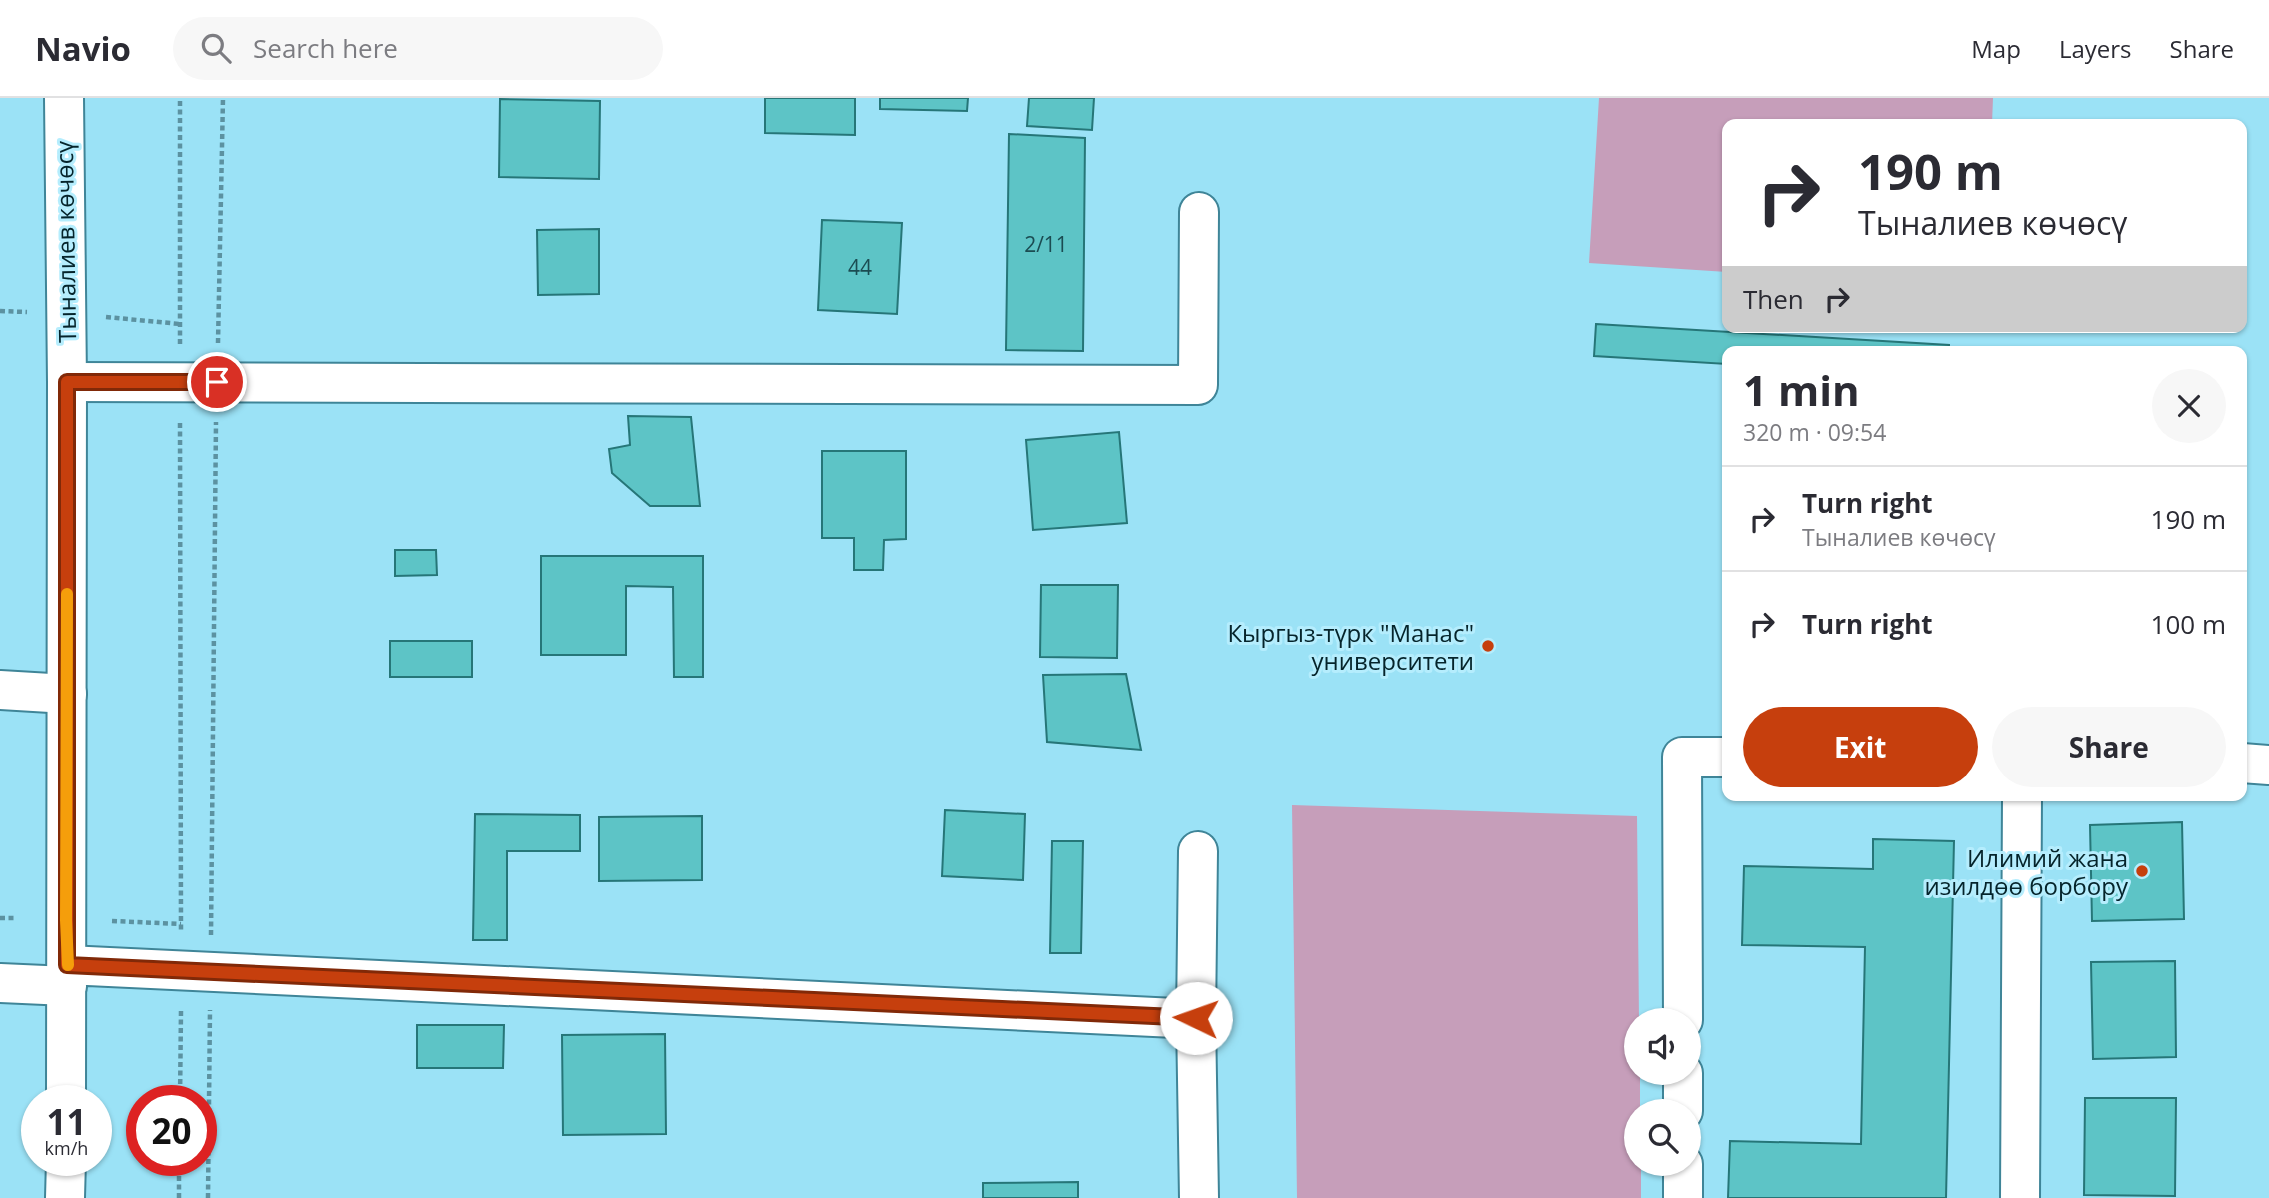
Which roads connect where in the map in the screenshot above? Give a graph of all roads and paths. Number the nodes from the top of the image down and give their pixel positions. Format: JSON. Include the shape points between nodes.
{"nodes":[{"id":1,"x":64,"y":98,"type":"edge"},
{"id":2,"x":180,"y":98,"type":"edge"},
{"id":3,"x":223,"y":98,"type":"edge"},
{"id":4,"x":1199,"y":212,"type":"dead end"},
{"id":5,"x":67,"y":382,"type":"junction"},
{"id":6,"x":198,"y":382,"type":"junction"},
{"id":7,"x":0,"y":690,"type":"edge"},
{"id":8,"x":66,"y":694,"type":"junction"},
{"id":9,"x":1722,"y":757,"type":"edge"},
{"id":10,"x":2247,"y":763,"type":"edge"},
{"id":11,"x":2269,"y":765,"type":"edge"},
{"id":12,"x":2022,"y":801,"type":"edge"},
{"id":13,"x":1198,"y":851,"type":"dead end"},
{"id":14,"x":0,"y":918,"type":"edge"},
{"id":15,"x":16,"y":918,"type":"dead end"},
{"id":16,"x":111,"y":921,"type":"dead end"},
{"id":17,"x":181,"y":924,"type":"junction"},
{"id":18,"x":196,"y":970,"type":"junction"},
{"id":19,"x":67,"y":975,"type":"junction"},
{"id":20,"x":0,"y":983,"type":"edge"},
{"id":21,"x":1682,"y":1008,"type":"edge"},
{"id":22,"x":1196,"y":1018,"type":"junction"},
{"id":23,"x":66,"y":1085,"type":"edge"},
{"id":24,"x":182,"y":1085,"type":"edge"},
{"id":25,"x":66,"y":1176,"type":"edge"},
{"id":26,"x":179,"y":1176,"type":"edge"},
{"id":27,"x":1683,"y":1176,"type":"edge"},
{"id":28,"x":65,"y":1198,"type":"edge"},
{"id":29,"x":179,"y":1198,"type":"edge"},
{"id":30,"x":208,"y":1198,"type":"edge"},
{"id":31,"x":1199,"y":1198,"type":"edge"},
{"id":32,"x":1683,"y":1198,"type":"edge"},
{"id":33,"x":2020,"y":1198,"type":"edge"}],
"edges":[{"from":1,"to":5,"type":"main road","name":"Тыналиев көчөсү"},
{"from":2,"to":6,"type":"path"},
{"from":3,"to":6,"type":"path"},
{"from":4,"to":6,"type":"main road","via":[[1198,386]]},
{"from":5,"to":6,"type":"main road"},
{"from":5,"to":8,"type":"main road","name":"Тыналиев көчөсү"},
{"from":6,"to":17,"type":"path"},
{"from":6,"to":18,"type":"path"},
{"from":7,"to":8,"type":"main road"},
{"from":8,"to":19,"type":"main road","name":"Тыналиев көчөсү"},
{"from":9,"to":21,"type":"main road","via":[[1682,757]]},
{"from":10,"to":11,"type":"main road"},
{"from":12,"to":33,"type":"main road"},
{"from":13,"to":22,"type":"main road"},
{"from":14,"to":15,"type":"path"},
{"from":16,"to":17,"type":"path"},
{"from":17,"to":18,"type":"path"},
{"from":18,"to":19,"type":"main road"},
{"from":18,"to":22,"type":"main road"},
{"from":18,"to":24,"type":"path"},
{"from":18,"to":30,"type":"path"},
{"from":19,"to":20,"type":"main road"},
{"from":19,"to":23,"type":"main road","name":"Тыналиев көчөсү"},
{"from":22,"to":31,"type":"main road"},
{"from":25,"to":28,"type":"main road"},
{"from":26,"to":29,"type":"path"},
{"from":27,"to":32,"type":"main road"}]}
